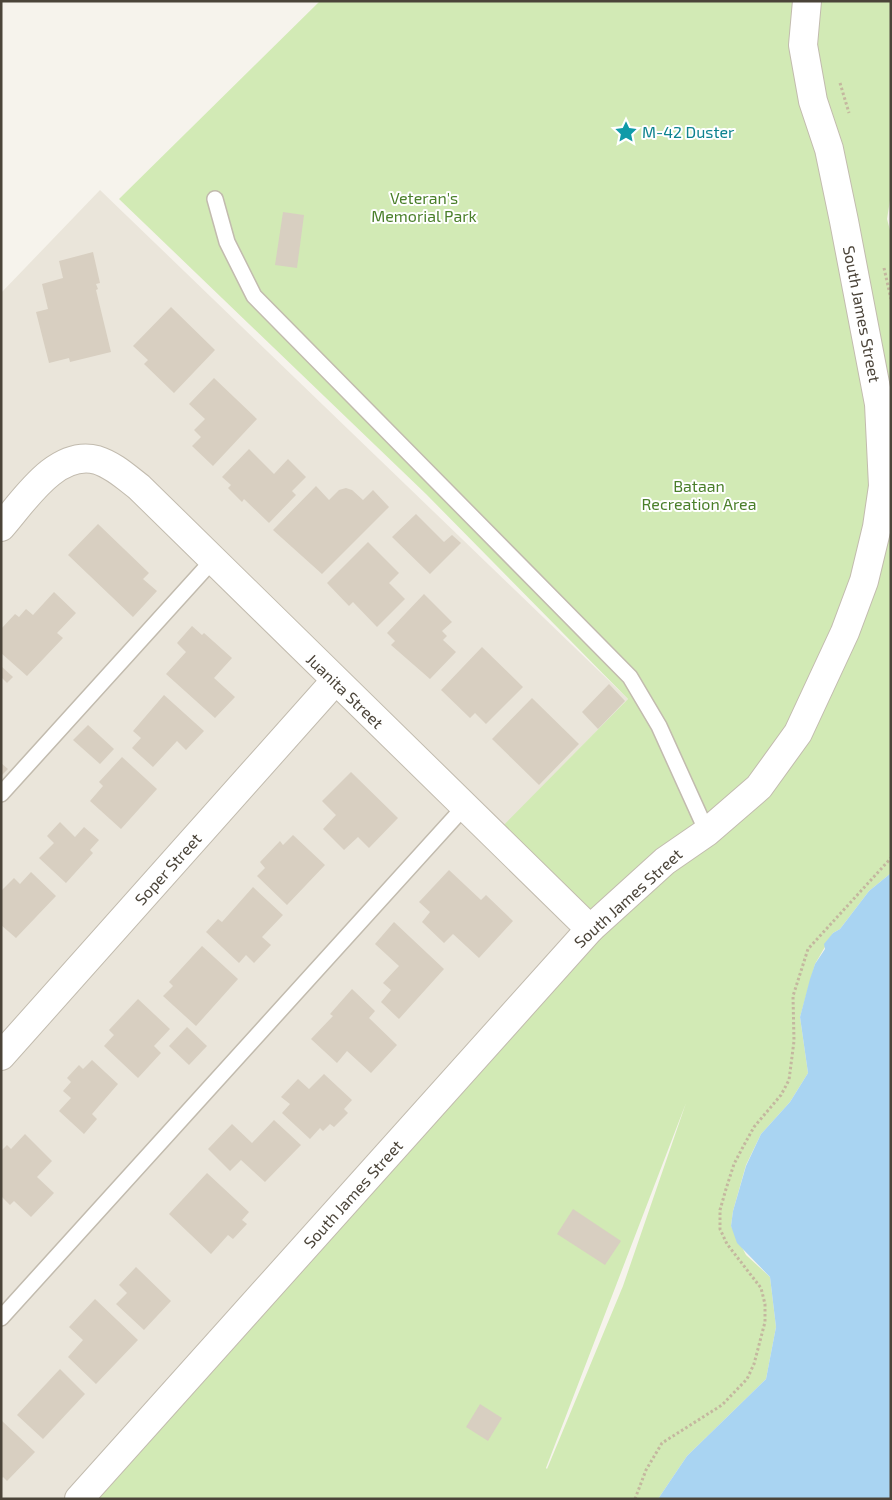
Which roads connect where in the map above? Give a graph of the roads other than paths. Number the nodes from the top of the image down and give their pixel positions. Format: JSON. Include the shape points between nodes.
{"nodes":[{"id":1,"x":807,"y":1,"type":"edge"},
{"id":2,"x":215,"y":199,"type":"dead end"},
{"id":3,"x":1,"y":527,"type":"edge"},
{"id":4,"x":212,"y":561,"type":"junction"},
{"id":5,"x":335,"y":681,"type":"junction"},
{"id":6,"x":1,"y":794,"type":"edge"},
{"id":7,"x":465,"y":806,"type":"junction"},
{"id":8,"x":707,"y":832,"type":"junction"},
{"id":9,"x":590,"y":929,"type":"junction"},
{"id":10,"x":1,"y":1056,"type":"edge"},
{"id":11,"x":1,"y":1318,"type":"edge"},
{"id":12,"x":79,"y":1499,"type":"edge"}],
"edges":[{"from":1,"to":8,"type":"street","name":"South James Street","via":[[803,45],[813,101],[828,149],[879,404],[883,486],[864,581],[845,632],[798,733],[759,787]]},
{"from":2,"to":8,"type":"lane","via":[[227,242],[254,296],[630,676],[659,726]]},
{"from":3,"to":4,"type":"street","name":"Juanita Street","via":[[50,472],[71,461],[96,460],[118,470],[138,487]]},
{"from":4,"to":5,"type":"street","name":"Juanita Street"},
{"from":4,"to":6,"type":"lane"},
{"from":5,"to":7,"type":"street","name":"Juanita Street"},
{"from":5,"to":10,"type":"street","name":"Soper Street"},
{"from":7,"to":9,"type":"street","name":"Juanita Street"},
{"from":7,"to":11,"type":"lane"},
{"from":8,"to":9,"type":"street","name":"South James Street","via":[[665,861]]},
{"from":9,"to":12,"type":"street","name":"South James Street"}]}
